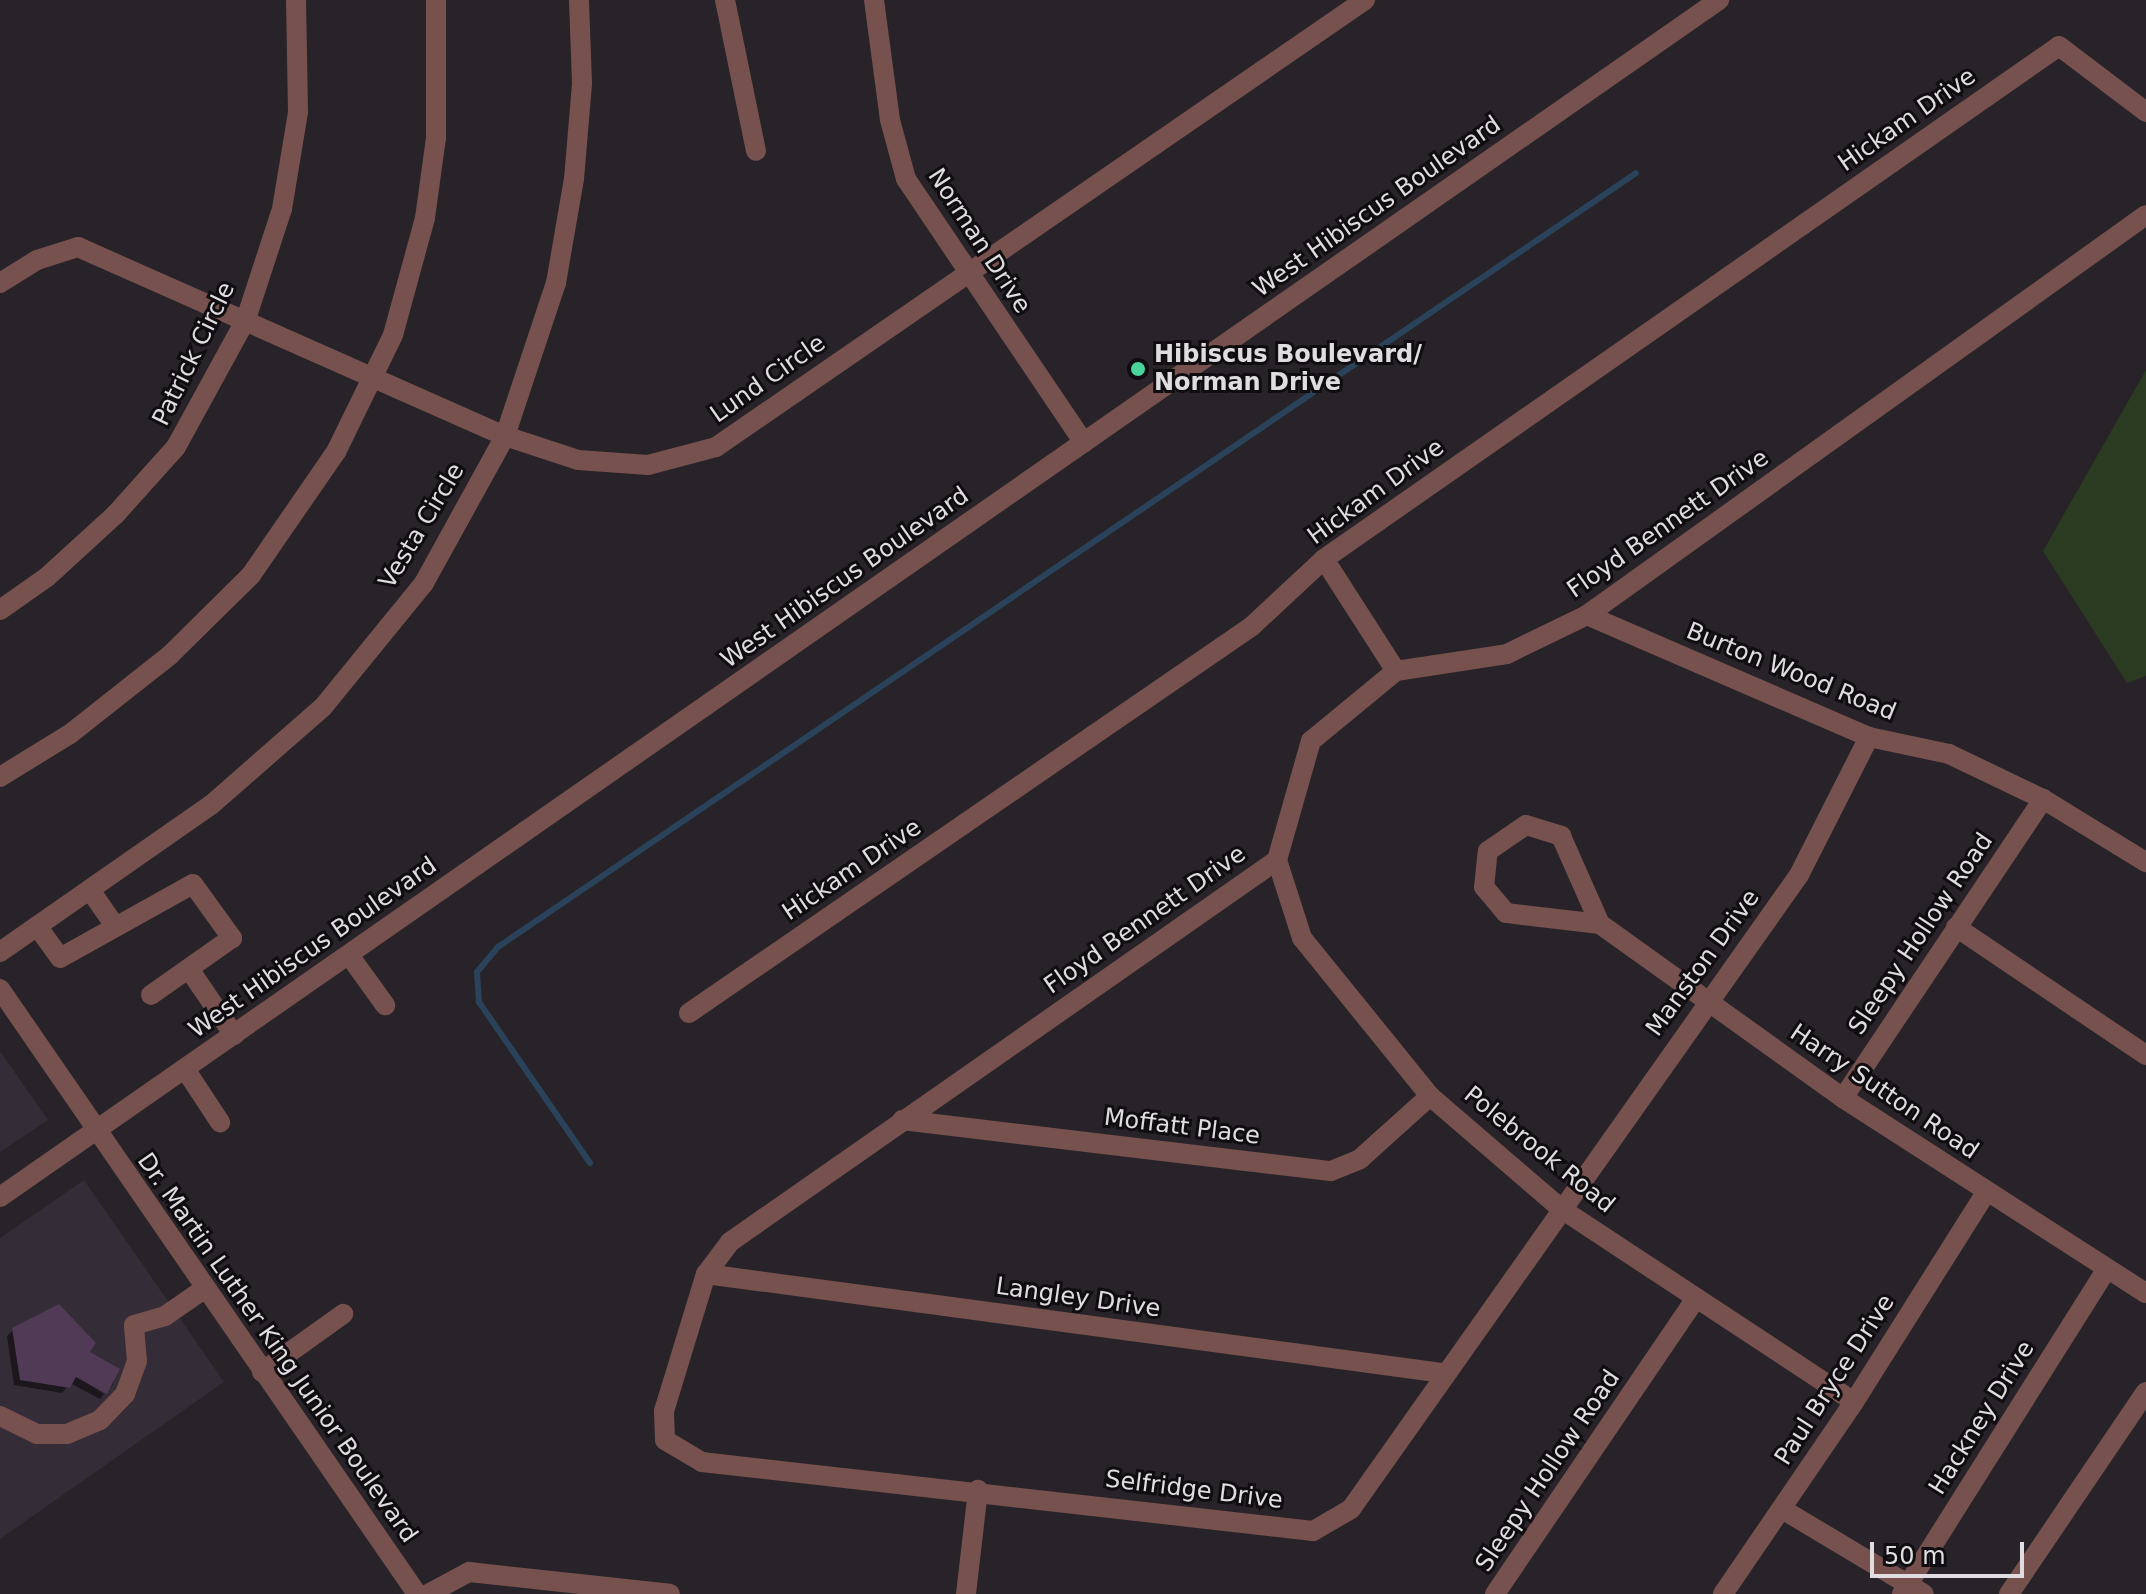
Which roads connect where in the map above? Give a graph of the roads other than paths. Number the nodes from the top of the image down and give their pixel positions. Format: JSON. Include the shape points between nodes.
{"nodes":[{"id":1,"x":296,"y":0,"type":"edge"},
{"id":2,"x":436,"y":0,"type":"edge"},
{"id":3,"x":579,"y":0,"type":"edge"},
{"id":4,"x":725,"y":0,"type":"edge"},
{"id":5,"x":1365,"y":0,"type":"edge"},
{"id":6,"x":1719,"y":0,"type":"edge"},
{"id":7,"x":879,"y":3,"type":"edge"},
{"id":8,"x":2146,"y":112,"type":"edge"},
{"id":9,"x":756,"y":151,"type":"dead end"},
{"id":10,"x":2146,"y":215,"type":"edge"},
{"id":11,"x":966,"y":274,"type":"junction"},
{"id":12,"x":0,"y":283,"type":"edge"},
{"id":13,"x":246,"y":319,"type":"junction"},
{"id":14,"x":372,"y":376,"type":"junction"},
{"id":15,"x":505,"y":436,"type":"junction"},
{"id":16,"x":1084,"y":443,"type":"junction"},
{"id":17,"x":1324,"y":559,"type":"junction"},
{"id":18,"x":0,"y":610,"type":"edge"},
{"id":19,"x":1587,"y":615,"type":"junction"},
{"id":20,"x":1396,"y":671,"type":"junction"},
{"id":21,"x":1869,"y":737,"type":"junction"},
{"id":22,"x":0,"y":777,"type":"edge"},
{"id":23,"x":2043,"y":799,"type":"junction"},
{"id":24,"x":1277,"y":860,"type":"junction"},
{"id":25,"x":2146,"y":862,"type":"edge"},
{"id":26,"x":90,"y":890,"type":"junction"},
{"id":27,"x":1600,"y":924,"type":"junction"},
{"id":28,"x":37,"y":926,"type":"junction"},
{"id":29,"x":115,"y":926,"type":"junction"},
{"id":30,"x":1956,"y":927,"type":"junction"},
{"id":31,"x":0,"y":952,"type":"edge"},
{"id":32,"x":349,"y":955,"type":"junction"},
{"id":33,"x":189,"y":969,"type":"junction"},
{"id":34,"x":0,"y":989,"type":"edge"},
{"id":35,"x":151,"y":995,"type":"dead end"},
{"id":36,"x":1705,"y":1001,"type":"junction"},
{"id":37,"x":385,"y":1005,"type":"dead end"},
{"id":38,"x":689,"y":1013,"type":"dead end"},
{"id":39,"x":234,"y":1035,"type":"junction"},
{"id":40,"x":2146,"y":1055,"type":"edge"},
{"id":41,"x":185,"y":1069,"type":"junction"},
{"id":42,"x":1430,"y":1096,"type":"junction"},
{"id":43,"x":1843,"y":1098,"type":"junction"},
{"id":44,"x":902,"y":1120,"type":"junction"},
{"id":45,"x":220,"y":1122,"type":"dead end"},
{"id":46,"x":95,"y":1132,"type":"junction"},
{"id":47,"x":1987,"y":1191,"type":"junction"},
{"id":48,"x":0,"y":1197,"type":"edge"},
{"id":49,"x":1560,"y":1208,"type":"junction"},
{"id":50,"x":2107,"y":1269,"type":"junction"},
{"id":51,"x":706,"y":1274,"type":"junction"},
{"id":52,"x":204,"y":1289,"type":"junction"},
{"id":53,"x":2146,"y":1293,"type":"edge"},
{"id":54,"x":1696,"y":1298,"type":"junction"},
{"id":55,"x":343,"y":1314,"type":"dead end"},
{"id":56,"x":262,"y":1372,"type":"junction"},
{"id":57,"x":1443,"y":1373,"type":"junction"},
{"id":58,"x":2146,"y":1392,"type":"edge"},
{"id":59,"x":1854,"y":1402,"type":"junction"},
{"id":60,"x":0,"y":1416,"type":"edge"},
{"id":61,"x":665,"y":1440,"type":"joint"},
{"id":62,"x":978,"y":1490,"type":"junction"},
{"id":63,"x":1782,"y":1509,"type":"junction"},
{"id":64,"x":1912,"y":1591,"type":"edge"},
{"id":65,"x":417,"y":1594,"type":"edge"},
{"id":66,"x":428,"y":1594,"type":"edge"},
{"id":67,"x":670,"y":1594,"type":"edge"},
{"id":68,"x":966,"y":1594,"type":"edge"},
{"id":69,"x":1495,"y":1594,"type":"edge"},
{"id":70,"x":1723,"y":1594,"type":"edge"},
{"id":71,"x":2009,"y":1594,"type":"edge"}],
"edges":[{"from":1,"to":13,"type":"street","name":"Patrick Circle","via":[[298,112],[282,209]]},
{"from":2,"to":14,"type":"street","via":[[436,138],[425,218],[408,292]]},
{"from":3,"to":15,"type":"street","name":"Vesta Circle","via":[[582,83],[574,179],[556,283]]},
{"from":4,"to":9,"type":"street"},
{"from":5,"to":11,"type":"street","name":"Lund Circle"},
{"from":6,"to":16,"type":"street","name":"West Hibiscus Boulevard"},
{"from":7,"to":11,"type":"street","name":"Norman Drive","via":[[890,120],[906,179]]},
{"from":8,"to":17,"type":"street","name":"Hickam Drive","via":[[2059,46]]},
{"from":10,"to":19,"type":"street","name":"Floyd Bennett Drive"},
{"from":11,"to":15,"type":"street","name":"Lund Circle","via":[[716,447],[648,465],[578,460]]},
{"from":11,"to":16,"type":"street","name":"Norman Drive"},
{"from":12,"to":13,"type":"street","name":"Lund Circle","via":[[37,260],[78,247]]},
{"from":13,"to":14,"type":"street","name":"Lund Circle"},
{"from":13,"to":18,"type":"street","name":"Patrick Circle","via":[[176,447],[115,515],[47,577]]},
{"from":14,"to":15,"type":"street","name":"Lund Circle"},
{"from":14,"to":22,"type":"street","via":[[308,498],[251,575],[126,693]]},
{"from":15,"to":26,"type":"street","name":"Vesta Circle","via":[[424,583],[323,707],[211,805]]},
{"from":16,"to":32,"type":"street","name":"West Hibiscus Boulevard"},
{"from":17,"to":20,"type":"street"},
{"from":17,"to":38,"type":"street","name":"Hickam Drive","via":[[1252,626]]},
{"from":19,"to":20,"type":"street","name":"Floyd Bennett Drive","via":[[1507,654]]},
{"from":19,"to":21,"type":"street","name":"Burton Wood Road"},
{"from":20,"to":24,"type":"street","name":"Floyd Bennett Drive","via":[[1311,741]]},
{"from":21,"to":23,"type":"street","name":"Burton Wood Road","via":[[1949,754]]},
{"from":21,"to":36,"type":"street","name":"Manston Drive","via":[[1799,875]]},
{"from":23,"to":25,"type":"street","name":"Burton Wood Road"},
{"from":23,"to":30,"type":"street","name":"Sleepy Hollow Road"},
{"from":24,"to":42,"type":"street","name":"Polebrook Road","via":[[1302,938]]},
{"from":24,"to":44,"type":"street","name":"Floyd Bennett Drive"},
{"from":26,"to":28,"type":"street","name":"Vesta Circle"},
{"from":26,"to":29,"type":"street"},
{"from":27,"to":27,"type":"street","name":"Harry Sutton Road","via":[[1561,836],[1526,825],[1488,851],[1484,887],[1506,913]]},
{"from":27,"to":36,"type":"street","name":"Harry Sutton Road"},
{"from":28,"to":29,"type":"street","via":[[60,958]]},
{"from":28,"to":31,"type":"street","name":"Vesta Circle"},
{"from":29,"to":33,"type":"street","via":[[158,908],[193,884],[232,938]]},
{"from":30,"to":40,"type":"street"},
{"from":30,"to":43,"type":"street","name":"Sleepy Hollow Road"},
{"from":32,"to":37,"type":"street"},
{"from":32,"to":39,"type":"street","name":"West Hibiscus Boulevard"},
{"from":33,"to":35,"type":"street"},
{"from":33,"to":39,"type":"street"},
{"from":34,"to":46,"type":"street","name":"Dr. Martin Luther King Junior Boulevard"},
{"from":36,"to":43,"type":"street","name":"Harry Sutton Road"},
{"from":36,"to":49,"type":"street","name":"Manston Drive"},
{"from":39,"to":41,"type":"street","name":"West Hibiscus Boulevard"},
{"from":41,"to":45,"type":"street"},
{"from":41,"to":46,"type":"street","name":"West Hibiscus Boulevard"},
{"from":42,"to":44,"type":"street","name":"Moffatt Place","via":[[1360,1159],[1331,1171]]},
{"from":42,"to":49,"type":"street","name":"Polebrook Road"},
{"from":43,"to":47,"type":"street","name":"Harry Sutton Road"},
{"from":44,"to":51,"type":"street","name":"Floyd Bennett Drive","via":[[730,1242]]},
{"from":46,"to":48,"type":"street","name":"West Hibiscus Boulevard"},
{"from":46,"to":52,"type":"street","name":"Dr. Martin Luther King Junior Boulevard"},
{"from":47,"to":50,"type":"street","name":"Harry Sutton Road"},
{"from":47,"to":59,"type":"street","name":"Paul Bryce Drive"},
{"from":49,"to":54,"type":"street","name":"Polebrook Road"},
{"from":49,"to":57,"type":"street","name":"Selfridge Drive"},
{"from":50,"to":53,"type":"street","name":"Harry Sutton Road"},
{"from":50,"to":64,"type":"street","name":"Hackney Drive"},
{"from":51,"to":57,"type":"street","name":"Langley Drive"},
{"from":51,"to":61,"type":"street","name":"Floyd Bennett Drive","via":[[664,1411]]},
{"from":52,"to":56,"type":"street","name":"Dr. Martin Luther King Junior Boulevard"},
{"from":52,"to":60,"type":"street","via":[[165,1316],[134,1325],[137,1361],[125,1394],[100,1420],[67,1434],[37,1434]]},
{"from":54,"to":59,"type":"street","name":"Polebrook Road"},
{"from":54,"to":69,"type":"street","name":"Sleepy Hollow Road"},
{"from":55,"to":56,"type":"street"},
{"from":56,"to":65,"type":"street","name":"Dr. Martin Luther King Junior Boulevard"},
{"from":57,"to":62,"type":"street","name":"Selfridge Drive","via":[[1351,1509],[1313,1531]]},
{"from":58,"to":71,"type":"street"},
{"from":59,"to":63,"type":"street","name":"Paul Bryce Drive"},
{"from":61,"to":62,"type":"street","name":"Selfridge Drive","via":[[702,1462]]},
{"from":62,"to":68,"type":"street"},
{"from":63,"to":64,"type":"street"},
{"from":63,"to":70,"type":"street","name":"Paul Bryce Drive"},
{"from":66,"to":67,"type":"street","via":[[469,1572]]}]}
